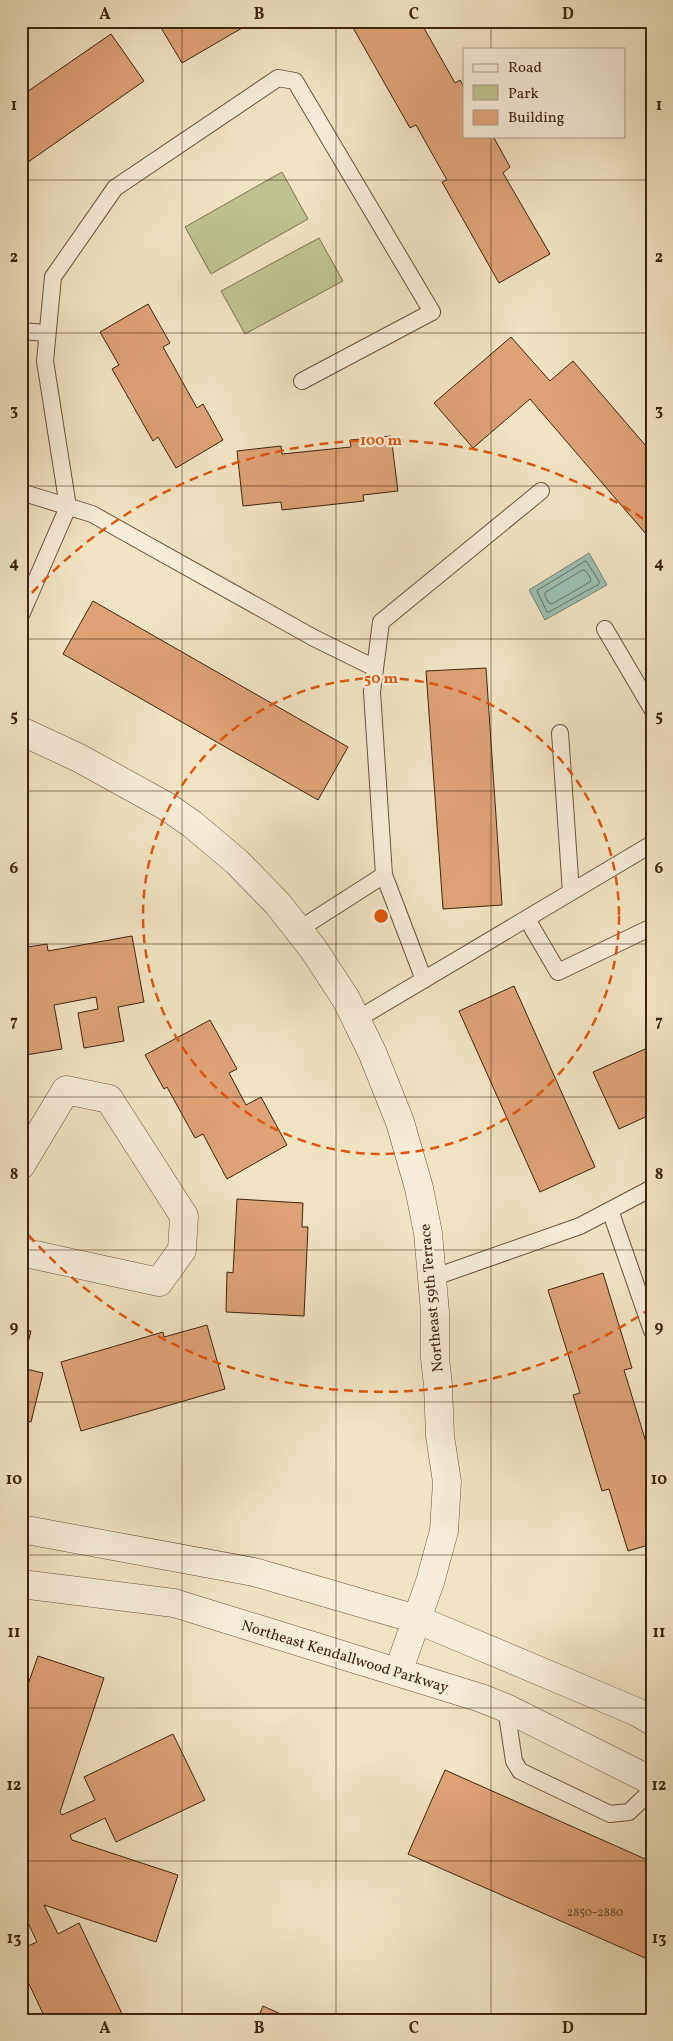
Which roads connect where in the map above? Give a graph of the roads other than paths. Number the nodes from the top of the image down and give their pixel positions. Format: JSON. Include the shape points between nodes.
{"nodes":[{"id":1,"x":21,"y":331,"type":"edge"},
{"id":2,"x":47,"y":333,"type":"junction"},
{"id":3,"x":302,"y":381,"type":"dead end"},
{"id":4,"x":21,"y":492,"type":"edge"},
{"id":5,"x":542,"y":492,"type":"dead end"},
{"id":6,"x":68,"y":507,"type":"junction"},
{"id":7,"x":21,"y":615,"type":"edge"},
{"id":8,"x":605,"y":629,"type":"dead end"},
{"id":9,"x":376,"y":668,"type":"junction"},
{"id":10,"x":652,"y":709,"type":"edge"},
{"id":11,"x":21,"y":731,"type":"edge"},
{"id":12,"x":560,"y":733,"type":"dead end"},
{"id":13,"x":652,"y":844,"type":"edge"},
{"id":14,"x":384,"y":875,"type":"junction"},
{"id":15,"x":571,"y":892,"type":"junction"},
{"id":16,"x":527,"y":919,"type":"junction"},
{"id":17,"x":652,"y":927,"type":"edge"},
{"id":18,"x":298,"y":930,"type":"junction"},
{"id":19,"x":424,"y":980,"type":"junction"},
{"id":20,"x":356,"y":1020,"type":"junction"},
{"id":21,"x":21,"y":1165,"type":"edge"},
{"id":22,"x":652,"y":1188,"type":"edge"},
{"id":23,"x":610,"y":1210,"type":"junction"},
{"id":24,"x":21,"y":1252,"type":"edge"},
{"id":25,"x":432,"y":1278,"type":"junction"},
{"id":26,"x":652,"y":1331,"type":"edge"},
{"id":27,"x":21,"y":1529,"type":"edge"},
{"id":28,"x":21,"y":1584,"type":"edge"},
{"id":29,"x":416,"y":1619,"type":"junction"},
{"id":30,"x":398,"y":1672,"type":"junction"},
{"id":31,"x":506,"y":1708,"type":"junction"},
{"id":32,"x":652,"y":1721,"type":"edge"},
{"id":33,"x":652,"y":1781,"type":"edge"},
{"id":34,"x":652,"y":1790,"type":"edge"}],
"edges":[{"from":1,"to":2,"type":"lane"},
{"from":2,"to":3,"type":"lane","via":[[53,277],[114,188],[278,78],[295,81],[432,312]]},
{"from":2,"to":6,"type":"lane","via":[[45,361]]},
{"from":4,"to":6,"type":"lane"},
{"from":5,"to":9,"type":"lane","via":[[381,622]]},
{"from":6,"to":7,"type":"lane"},
{"from":6,"to":9,"type":"lane","via":[[92,514],[314,638]]},
{"from":8,"to":10,"type":"lane"},
{"from":9,"to":14,"type":"lane","via":[[372,692]]},
{"from":11,"to":18,"type":"street","name":"Northeast 59th Terrace","via":[[79,758],[166,806],[237,862]]},
{"from":12,"to":15,"type":"lane"},
{"from":13,"to":15,"type":"lane"},
{"from":14,"to":18,"type":"lane"},
{"from":14,"to":19,"type":"lane"},
{"from":15,"to":16,"type":"lane"},
{"from":16,"to":17,"type":"lane","via":[[558,972]]},
{"from":16,"to":19,"type":"lane"},
{"from":18,"to":20,"type":"street","name":"Northeast 59th Terrace","via":[[314,950]]},
{"from":19,"to":20,"type":"lane"},
{"from":20,"to":25,"type":"street","name":"Northeast 59th Terrace","via":[[400,1122],[419,1188]]},
{"from":21,"to":24,"type":"street","via":[[66,1090],[109,1099],[184,1216],[182,1250],[159,1282]]},
{"from":22,"to":23,"type":"lane"},
{"from":23,"to":25,"type":"lane","via":[[580,1226]]},
{"from":23,"to":26,"type":"lane"},
{"from":25,"to":29,"type":"street","name":"Northeast 59th Terrace","via":[[440,1436],[447,1482],[444,1531]]},
{"from":27,"to":29,"type":"street","via":[[254,1572]]},
{"from":28,"to":30,"type":"street","name":"Northeast Kendallwood Parkway","via":[[174,1603]]},
{"from":29,"to":30,"type":"street","name":"Northeast 59th Terrace"},
{"from":29,"to":32,"type":"street"},
{"from":30,"to":31,"type":"street","name":"Northeast Kendallwood Parkway"},
{"from":31,"to":33,"type":"street","name":"Northeast Kendallwood Parkway"},
{"from":31,"to":34,"type":"lane","via":[[514,1761],[520,1771],[610,1814],[629,1812]]}]}
